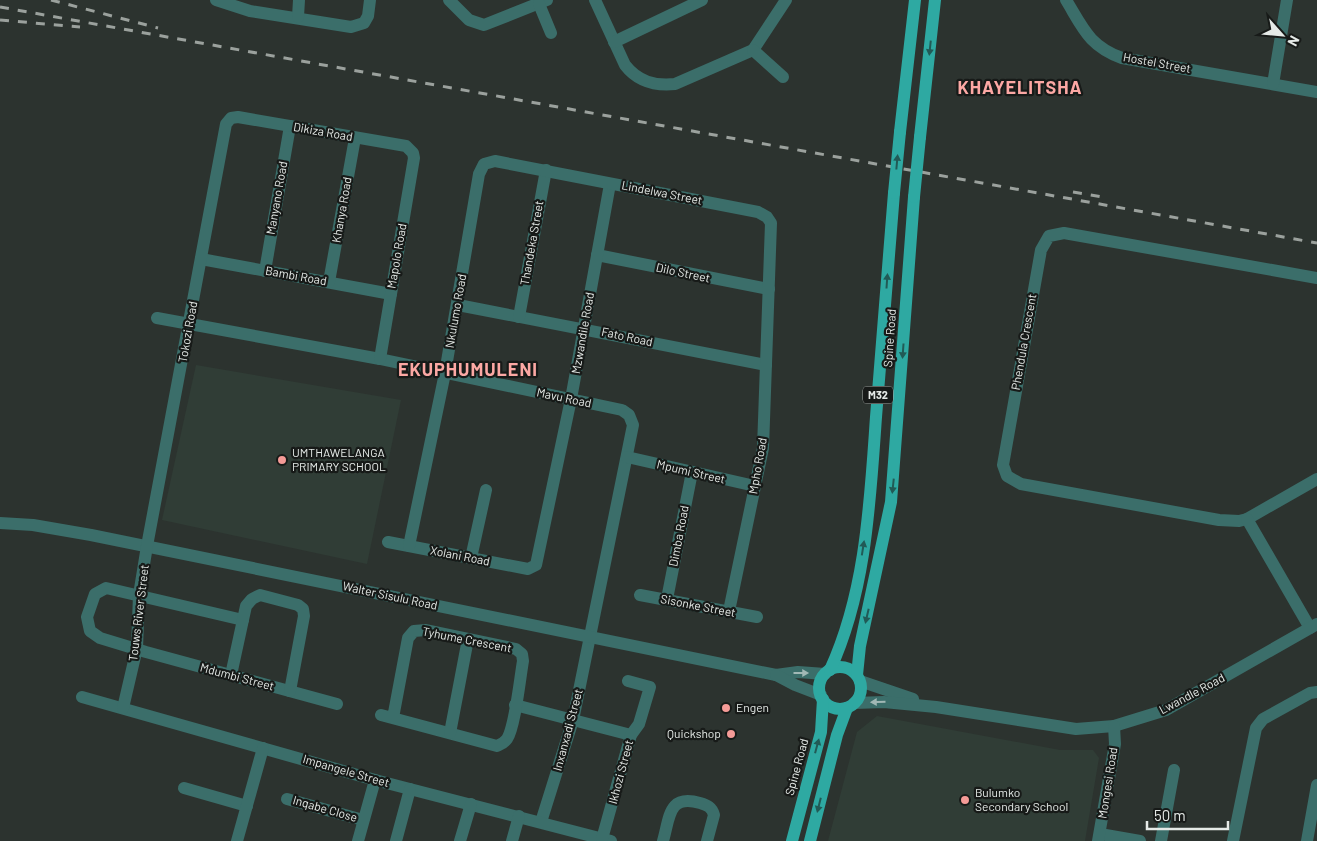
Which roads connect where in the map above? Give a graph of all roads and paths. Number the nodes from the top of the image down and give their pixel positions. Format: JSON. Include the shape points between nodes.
{"nodes":[{"id":1,"x":216,"y":0,"type":"edge"},
{"id":2,"x":299,"y":0,"type":"edge"},
{"id":3,"x":370,"y":0,"type":"edge"},
{"id":4,"x":595,"y":0,"type":"edge"},
{"id":5,"x":702,"y":0,"type":"edge"},
{"id":6,"x":786,"y":0,"type":"edge"},
{"id":7,"x":915,"y":0,"type":"edge"},
{"id":8,"x":935,"y":0,"type":"edge"},
{"id":9,"x":1066,"y":0,"type":"edge"},
{"id":10,"x":1287,"y":0,"type":"edge"},
{"id":11,"x":543,"y":2,"type":"edge"},
{"id":12,"x":452,"y":4,"type":"edge"},
{"id":13,"x":526,"y":4,"type":"edge"},
{"id":14,"x":298,"y":17,"type":"junction"},
{"id":15,"x":551,"y":33,"type":"dead end"},
{"id":16,"x":614,"y":42,"type":"junction"},
{"id":17,"x":753,"y":50,"type":"junction"},
{"id":18,"x":783,"y":77,"type":"dead end"},
{"id":19,"x":1273,"y":84,"type":"junction"},
{"id":20,"x":1317,"y":92,"type":"edge"},
{"id":21,"x":231,"y":118,"type":"joint"},
{"id":22,"x":290,"y":126,"type":"junction"},
{"id":23,"x":355,"y":138,"type":"junction"},
{"id":24,"x":413,"y":153,"type":"joint"},
{"id":25,"x":484,"y":164,"type":"joint"},
{"id":26,"x":546,"y":170,"type":"junction"},
{"id":27,"x":610,"y":184,"type":"junction"},
{"id":28,"x":597,"y":255,"type":"junction"},
{"id":29,"x":201,"y":259,"type":"junction"},
{"id":30,"x":265,"y":271,"type":"junction"},
{"id":31,"x":1317,"y":278,"type":"edge"},
{"id":32,"x":329,"y":282,"type":"junction"},
{"id":33,"x":769,"y":289,"type":"junction"},
{"id":34,"x":391,"y":294,"type":"junction"},
{"id":35,"x":458,"y":305,"type":"junction"},
{"id":36,"x":519,"y":316,"type":"junction"},
{"id":37,"x":157,"y":318,"type":"dead end"},
{"id":38,"x":189,"y":324,"type":"junction"},
{"id":39,"x":584,"y":329,"type":"junction"},
{"id":40,"x":380,"y":359,"type":"junction"},
{"id":41,"x":766,"y":365,"type":"junction"},
{"id":42,"x":445,"y":373,"type":"junction"},
{"id":43,"x":571,"y":400,"type":"junction"},
{"id":44,"x":627,"y":457,"type":"junction"},
{"id":45,"x":692,"y":472,"type":"junction"},
{"id":46,"x":1317,"y":479,"type":"edge"},
{"id":47,"x":755,"y":486,"type":"junction"},
{"id":48,"x":486,"y":490,"type":"dead end"},
{"id":49,"x":1247,"y":520,"type":"junction"},
{"id":50,"x":1,"y":523,"type":"edge"},
{"id":51,"x":388,"y":542,"type":"dead end"},
{"id":52,"x":147,"y":546,"type":"junction"},
{"id":53,"x":409,"y":546,"type":"junction"},
{"id":54,"x":472,"y":558,"type":"junction"},
{"id":55,"x":533,"y":568,"type":"joint"},
{"id":56,"x":640,"y":594,"type":"dead end"},
{"id":57,"x":139,"y":595,"type":"junction"},
{"id":58,"x":666,"y":600,"type":"junction"},
{"id":59,"x":729,"y":611,"type":"junction"},
{"id":60,"x":757,"y":617,"type":"dead end"},
{"id":61,"x":243,"y":620,"type":"junction"},
{"id":62,"x":1313,"y":626,"type":"edge"},
{"id":63,"x":590,"y":637,"type":"junction"},
{"id":64,"x":468,"y":639,"type":"junction"},
{"id":65,"x":137,"y":648,"type":"junction"},
{"id":66,"x":827,"y":672,"type":"junction"},
{"id":67,"x":231,"y":675,"type":"junction"},
{"id":68,"x":776,"y":675,"type":"junction"},
{"id":69,"x":858,"y":678,"type":"junction"},
{"id":70,"x":628,"y":681,"type":"dead end"},
{"id":71,"x":290,"y":691,"type":"junction"},
{"id":72,"x":1317,"y":692,"type":"edge"},
{"id":73,"x":82,"y":697,"type":"dead end"},
{"id":74,"x":822,"y":697,"type":"junction"},
{"id":75,"x":337,"y":704,"type":"dead end"},
{"id":76,"x":515,"y":705,"type":"junction"},
{"id":77,"x":851,"y":705,"type":"junction"},
{"id":78,"x":936,"y":707,"type":"junction"},
{"id":79,"x":123,"y":708,"type":"junction"},
{"id":80,"x":573,"y":720,"type":"junction"},
{"id":81,"x":1114,"y":726,"type":"junction"},
{"id":82,"x":450,"y":733,"type":"junction"},
{"id":83,"x":632,"y":735,"type":"junction"},
{"id":84,"x":263,"y":748,"type":"junction"},
{"id":85,"x":1174,"y":770,"type":"dead end"},
{"id":86,"x":374,"y":780,"type":"junction"},
{"id":87,"x":1317,"y":785,"type":"edge"},
{"id":88,"x":184,"y":788,"type":"dead end"},
{"id":89,"x":410,"y":789,"type":"junction"},
{"id":90,"x":287,"y":799,"type":"dead end"},
{"id":91,"x":471,"y":804,"type":"junction"},
{"id":92,"x":247,"y":806,"type":"junction"},
{"id":93,"x":519,"y":816,"type":"junction"},
{"id":94,"x":363,"y":820,"type":"junction"},
{"id":95,"x":542,"y":822,"type":"junction"},
{"id":96,"x":578,"y":837,"type":"edge"},
{"id":97,"x":1099,"y":837,"type":"edge"},
{"id":98,"x":607,"y":840,"type":"edge"},
{"id":99,"x":238,"y":841,"type":"edge"},
{"id":100,"x":358,"y":841,"type":"edge"},
{"id":101,"x":396,"y":841,"type":"edge"},
{"id":102,"x":460,"y":841,"type":"edge"},
{"id":103,"x":512,"y":841,"type":"edge"},
{"id":104,"x":663,"y":841,"type":"edge"},
{"id":105,"x":707,"y":841,"type":"edge"},
{"id":106,"x":792,"y":841,"type":"edge"},
{"id":107,"x":810,"y":841,"type":"edge"},
{"id":108,"x":1140,"y":841,"type":"edge"},
{"id":109,"x":1161,"y":841,"type":"edge"},
{"id":110,"x":1233,"y":841,"type":"edge"},
{"id":111,"x":1307,"y":841,"type":"edge"}],
"edges":[{"from":1,"to":14,"type":"street","via":[[250,11]]},
{"from":2,"to":14,"type":"street"},
{"from":3,"to":14,"type":"street","via":[[368,16],[357,26]]},
{"from":4,"to":16,"type":"street"},
{"from":5,"to":16,"type":"street"},
{"from":6,"to":17,"type":"street"},
{"from":66,"to":7,"type":"main road","name":"Spine Road","number":"M32","one_way":true,"bridge":true,"via":[[850,619],[868,510],[894,193]]},
{"from":8,"to":69,"type":"main road","name":"Spine Road","number":"M32","one_way":true,"bridge":true,"via":[[914,197],[891,502],[860,646]]},
{"from":9,"to":19,"type":"street","name":"Hostel Street","via":[[1092,41],[1104,52],[1122,58]]},
{"from":10,"to":19,"type":"street"},
{"from":11,"to":13,"type":"street"},
{"from":11,"to":15,"type":"street"},
{"from":12,"to":13,"type":"street","via":[[469,20],[484,25]]},
{"from":16,"to":17,"type":"street","via":[[632,75],[662,85],[675,84]]},
{"from":17,"to":18,"type":"street"},
{"from":19,"to":20,"type":"street","name":"Hostel Street"},
{"from":21,"to":22,"type":"street","name":"Dikiza Road"},
{"from":21,"to":29,"type":"street","name":"Tokozi Road","via":[[226,124]]},
{"from":22,"to":23,"type":"street","name":"Dikiza Road"},
{"from":22,"to":30,"type":"street","name":"Manyano Road"},
{"from":23,"to":24,"type":"street","name":"Dikiza Road","via":[[406,146]]},
{"from":23,"to":32,"type":"street","name":"Khanya Road"},
{"from":24,"to":34,"type":"street","name":"Mapolo Road"},
{"from":25,"to":26,"type":"street","name":"Lindelwa Street","via":[[495,161]]},
{"from":25,"to":35,"type":"street","name":"Nkulumo Road","via":[[479,174]]},
{"from":26,"to":27,"type":"street","name":"Lindelwa Street"},
{"from":26,"to":36,"type":"street","name":"Thandeka Street"},
{"from":27,"to":28,"type":"street","name":"Mzwandile Road"},
{"from":27,"to":33,"type":"street","name":"Lindelwa Street","via":[[758,212],[767,217],[770,223]]},
{"from":28,"to":33,"type":"street","name":"Dilo Street"},
{"from":28,"to":39,"type":"street","name":"Mzwandile Road"},
{"from":29,"to":30,"type":"street","name":"Bambi Road"},
{"from":29,"to":38,"type":"street","name":"Tokozi Road"},
{"from":30,"to":32,"type":"street","name":"Bambi Road"},
{"from":31,"to":49,"type":"street","name":"Phendula Crescent","via":[[1064,233],[1049,236],[1041,250],[1004,453],[1003,465],[1007,476],[1022,484],[1218,520]]},
{"from":32,"to":34,"type":"street","name":"Bambi Road"},
{"from":33,"to":41,"type":"street","name":"Mpho Road"},
{"from":34,"to":40,"type":"street","name":"Mapolo Road"},
{"from":35,"to":36,"type":"street","name":"Fato Road"},
{"from":35,"to":42,"type":"street","name":"Nkulumo Road"},
{"from":36,"to":39,"type":"street","name":"Fato Road"},
{"from":37,"to":38,"type":"street","name":"Mavu Road"},
{"from":38,"to":40,"type":"street","name":"Mavu Road"},
{"from":38,"to":52,"type":"street","name":"Tokozi Road"},
{"from":39,"to":41,"type":"street","name":"Fato Road"},
{"from":39,"to":43,"type":"street","name":"Mzwandile Road"},
{"from":40,"to":42,"type":"street","name":"Mavu Road"},
{"from":41,"to":47,"type":"street","name":"Mpho Road","via":[[763,448]]},
{"from":42,"to":43,"type":"street","name":"Mavu Road"},
{"from":42,"to":53,"type":"street","name":"Nkulumo Road"},
{"from":43,"to":44,"type":"street","name":"Mavu Road","via":[[622,410],[629,415],[633,425]]},
{"from":43,"to":55,"type":"street","name":"Mzwandile Road"},
{"from":44,"to":45,"type":"street","name":"Mpumi Street"},
{"from":44,"to":63,"type":"street","name":"Mavu Road"},
{"from":45,"to":47,"type":"street","name":"Mpumi Street"},
{"from":45,"to":58,"type":"street","name":"Dimba Road"},
{"from":46,"to":49,"type":"street","name":"Phendula Crescent"},
{"from":47,"to":59,"type":"street","name":"Mpho Road"},
{"from":48,"to":54,"type":"street"},
{"from":49,"to":62,"type":"street"},
{"from":50,"to":52,"type":"street","name":"Walter Sisulu Road","via":[[66,530]]},
{"from":51,"to":53,"type":"street","name":"Xolani Road"},
{"from":52,"to":57,"type":"street","name":"Touws River Street"},
{"from":52,"to":63,"type":"street","name":"Walter Sisulu Road"},
{"from":53,"to":54,"type":"street","name":"Xolani Road"},
{"from":54,"to":55,"type":"street","name":"Xolani Road"},
{"from":56,"to":58,"type":"street","name":"Sisonke Street"},
{"from":57,"to":61,"type":"street"},
{"from":57,"to":65,"type":"street","name":"Touws River Street"},
{"from":57,"to":65,"type":"street","name":"Mdumbi Street","via":[[106,588],[98,590],[87,617],[94,634]]},
{"from":58,"to":59,"type":"street","name":"Sisonke Street"},
{"from":59,"to":60,"type":"street","name":"Sisonke Street"},
{"from":61,"to":67,"type":"street"},
{"from":61,"to":71,"type":"street","via":[[246,606],[252,598],[260,595],[303,609]]},
{"from":62,"to":81,"type":"street","name":"Lwandle Road","via":[[1166,710]]},
{"from":63,"to":68,"type":"street","name":"Walter Sisulu Road"},
{"from":63,"to":80,"type":"street","name":"Inxanxadi Street"},
{"from":64,"to":76,"type":"street","name":"Tyhume Crescent","via":[[516,649],[522,654]]},
{"from":64,"to":82,"type":"street"},
{"from":64,"to":82,"type":"street","name":"Tyhume Crescent","via":[[426,630],[414,631],[408,638],[387,717]]},
{"from":65,"to":67,"type":"street","name":"Mdumbi Street"},
{"from":65,"to":79,"type":"street","name":"Touws River Street"},
{"from":68,"to":66,"type":"street","name":"Walter Sisulu Road","one_way":true},
{"from":66,"to":69,"type":"main road","via":[[844,667]]},
{"from":66,"to":74,"type":"main road","name":"Spine Road","number":"M32","via":[[820,684]]},
{"from":67,"to":71,"type":"street","name":"Mdumbi Street"},
{"from":68,"to":74,"type":"street","name":"Walter Sisulu Road"},
{"from":69,"to":77,"type":"main road","name":"Spine Road","number":"M32","via":[[861,693]]},
{"from":69,"to":78,"type":"street","name":"Lwandle Road"},
{"from":70,"to":83,"type":"street","via":[[650,687],[639,724]]},
{"from":71,"to":75,"type":"street","name":"Mdumbi Street"},
{"from":72,"to":110,"type":"street","via":[[1263,719],[1256,728]]},
{"from":73,"to":79,"type":"street","name":"Impangele Street"},
{"from":74,"to":77,"type":"main road","via":[[834,708]]},
{"from":106,"to":74,"type":"main road","name":"Spine Road","number":"M32","one_way":true,"via":[[821,732]]},
{"from":76,"to":80,"type":"street","name":"Ikhozi Street"},
{"from":76,"to":82,"type":"street","name":"Tyhume Crescent","via":[[508,738],[497,746]]},
{"from":78,"to":77,"type":"street","name":"Lwandle Road","one_way":true,"via":[[884,702]]},
{"from":77,"to":107,"type":"main road","name":"Spine Road","number":"M32","one_way":true,"via":[[837,734]]},
{"from":78,"to":81,"type":"street","name":"Lwandle Road","via":[[1076,729]]},
{"from":79,"to":84,"type":"street","name":"Impangele Street"},
{"from":80,"to":83,"type":"street","name":"Ikhozi Street"},
{"from":80,"to":95,"type":"street","name":"Inxanxadi Street"},
{"from":81,"to":97,"type":"street","name":"Mongesi Road"},
{"from":83,"to":98,"type":"street","name":"Ikhozi Street"},
{"from":84,"to":86,"type":"street","name":"Impangele Street"},
{"from":84,"to":92,"type":"street"},
{"from":85,"to":109,"type":"street"},
{"from":86,"to":89,"type":"street","name":"Impangele Street"},
{"from":86,"to":94,"type":"street"},
{"from":87,"to":111,"type":"street"},
{"from":88,"to":92,"type":"street"},
{"from":89,"to":91,"type":"street","name":"Impangele Street"},
{"from":89,"to":101,"type":"street"},
{"from":90,"to":94,"type":"street","name":"Inqabe Close"},
{"from":91,"to":93,"type":"street","name":"Impangele Street"},
{"from":91,"to":102,"type":"street"},
{"from":92,"to":99,"type":"street"},
{"from":93,"to":95,"type":"street","name":"Impangele Street"},
{"from":93,"to":103,"type":"street"},
{"from":94,"to":100,"type":"street"},
{"from":95,"to":96,"type":"street","name":"Impangele Street"},
{"from":96,"to":98,"type":"street","name":"Impangele Street"},
{"from":97,"to":108,"type":"street"},
{"from":104,"to":105,"type":"street","via":[[672,810],[678,802],[686,799],[706,804],[713,811]]}]}
